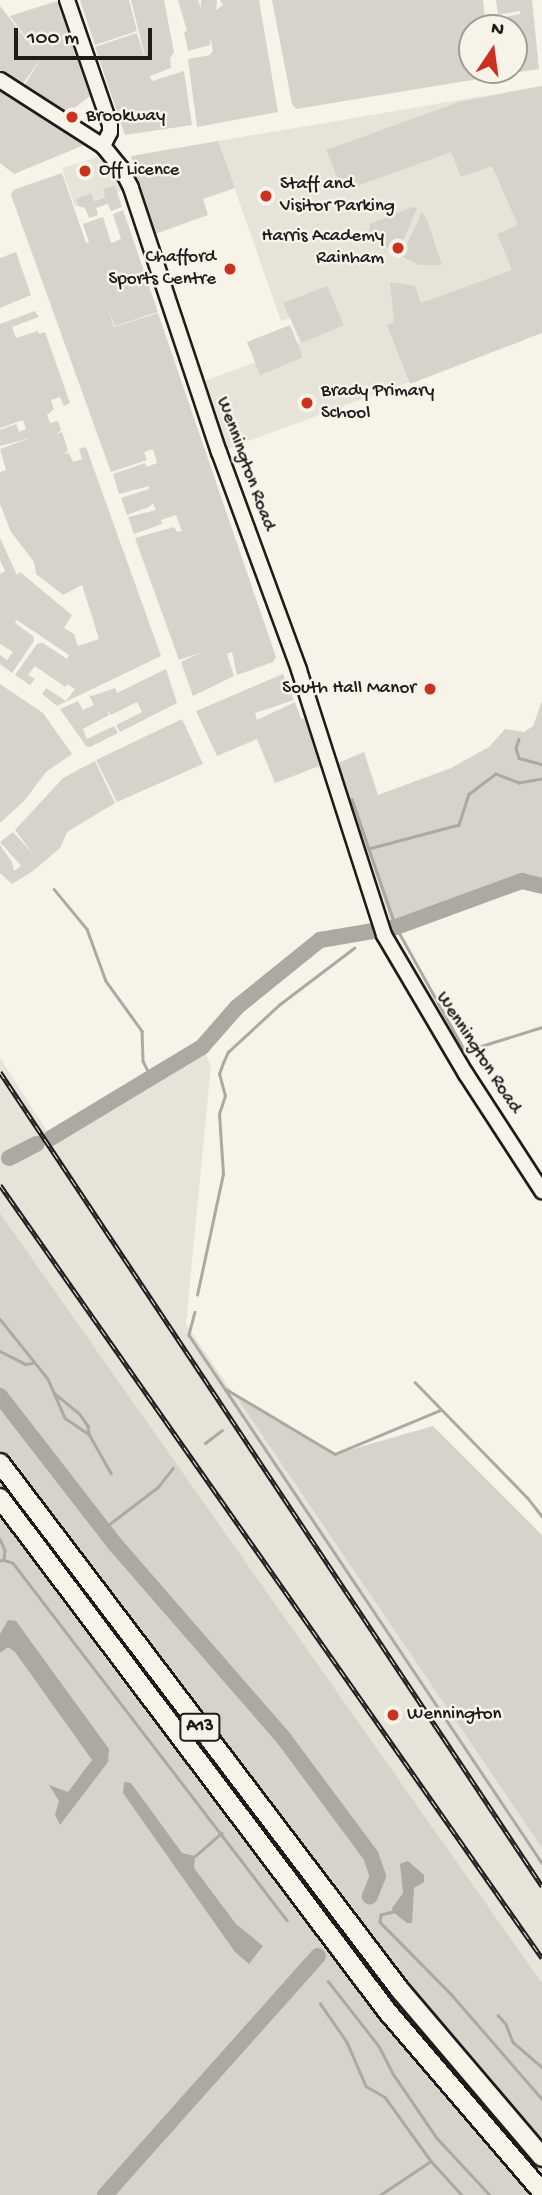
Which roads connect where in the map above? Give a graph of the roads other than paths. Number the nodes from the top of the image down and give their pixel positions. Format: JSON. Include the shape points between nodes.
{"nodes":[{"id":1,"x":67,"y":0,"type":"edge"},
{"id":2,"x":0,"y":80,"type":"edge"},
{"id":3,"x":103,"y":146,"type":"junction"},
{"id":4,"x":542,"y":1191,"type":"edge"},
{"id":5,"x":0,"y":1463,"type":"edge"},
{"id":6,"x":0,"y":1498,"type":"edge"},
{"id":7,"x":542,"y":2157,"type":"edge"},
{"id":8,"x":542,"y":2192,"type":"edge"}],
"edges":[{"from":1,"to":3,"type":"main road","via":[[110,125]]},
{"from":2,"to":3,"type":"main road","name":"Wennington Road"},
{"from":3,"to":4,"type":"main road","name":"Wennington Road","via":[[131,188],[219,452],[299,670],[384,935]]},
{"from":5,"to":7,"type":"highway","number":"A13","via":[[400,1990]]},
{"from":6,"to":8,"type":"highway","number":"A13","via":[[387,2011]]}]}
